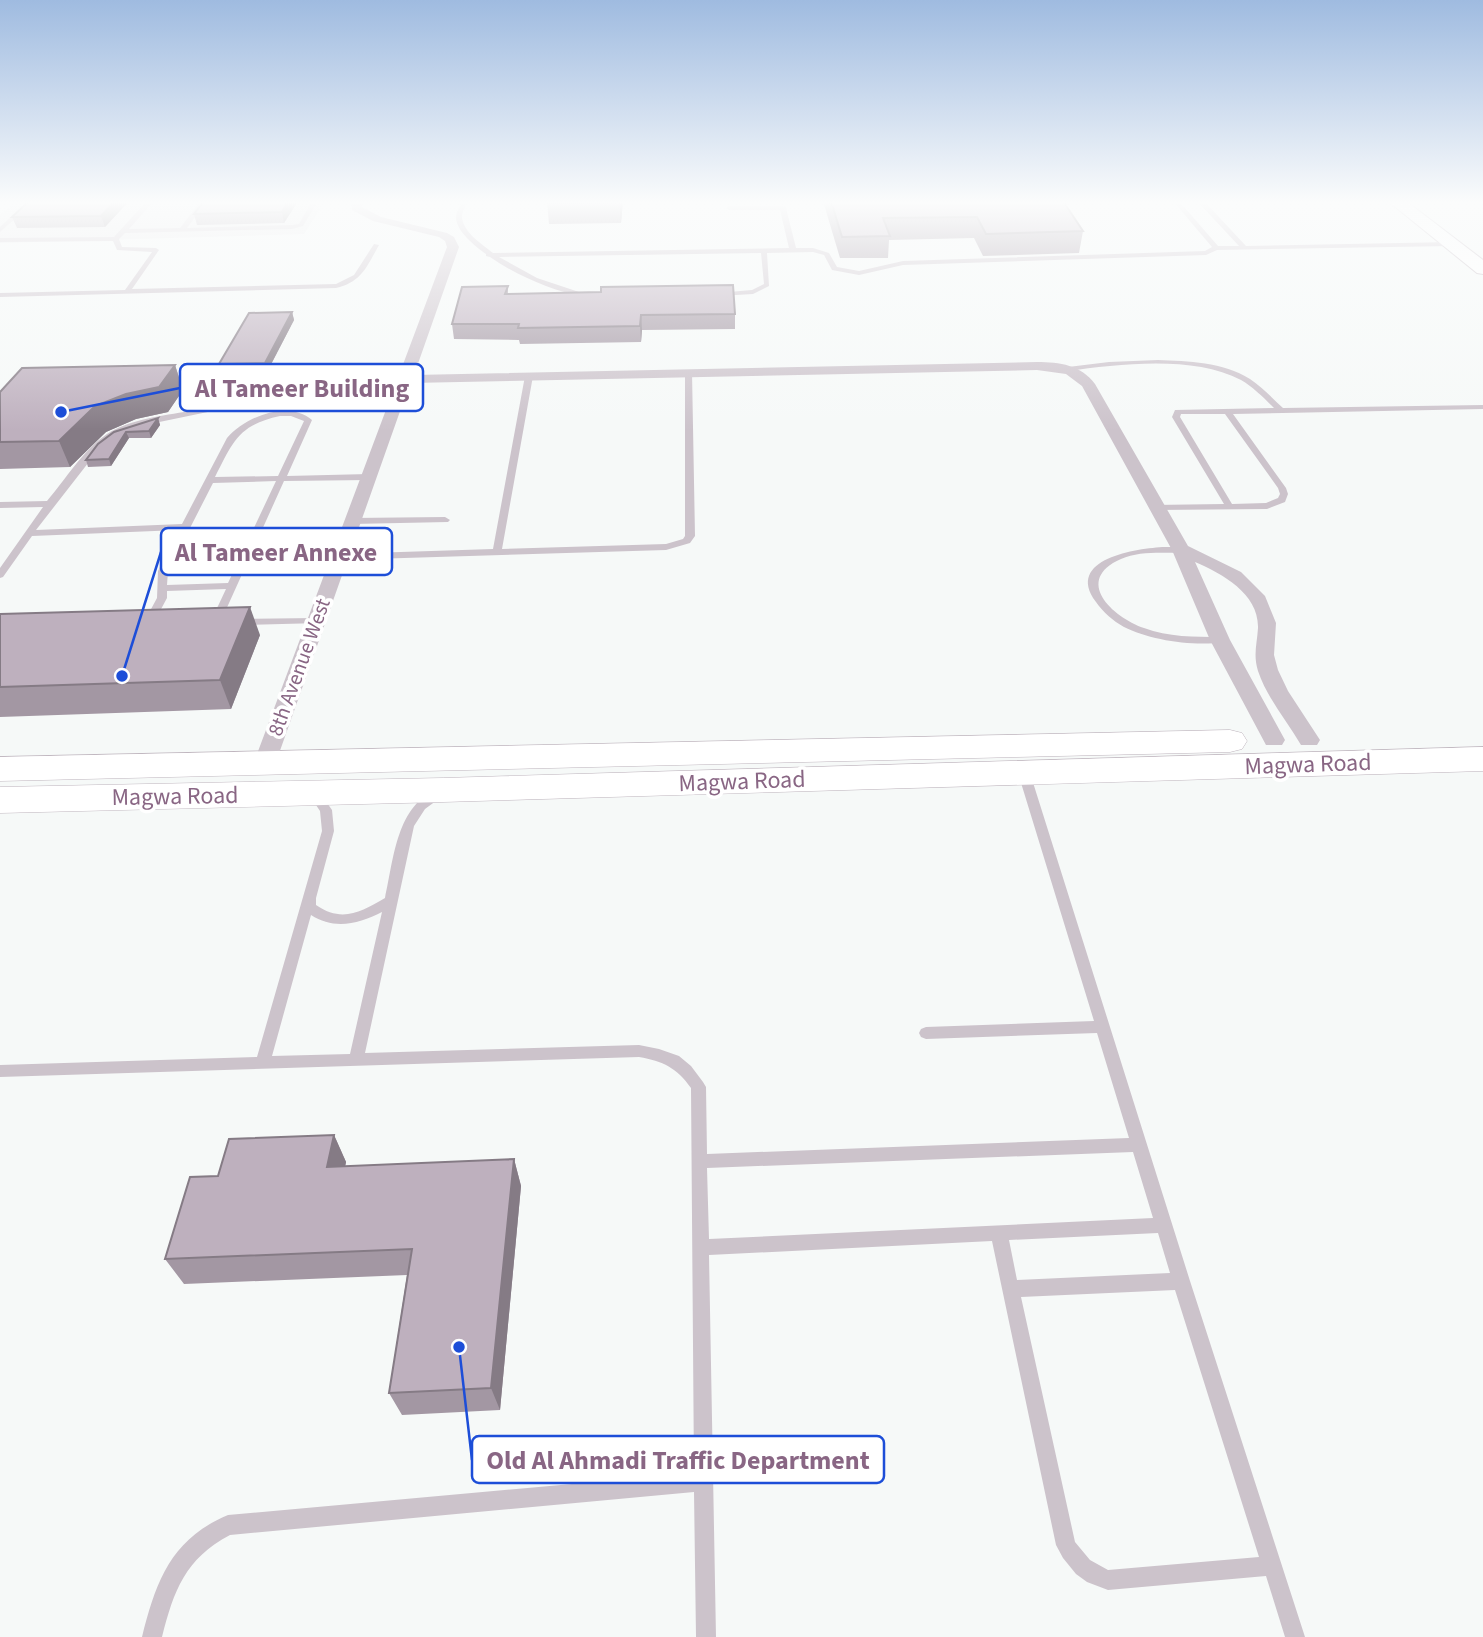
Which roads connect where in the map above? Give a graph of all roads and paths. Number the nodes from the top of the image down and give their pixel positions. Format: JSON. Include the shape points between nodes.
{"nodes":[{"id":1,"x":137,"y":277,"type":"edge"},
{"id":2,"x":357,"y":277,"type":"edge"},
{"id":3,"x":442,"y":277,"type":"edge"},
{"id":4,"x":536,"y":277,"type":"edge"},
{"id":5,"x":768,"y":277,"type":"edge"},
{"id":6,"x":127,"y":292,"type":"junction"},
{"id":7,"x":709,"y":294,"type":"edge"},
{"id":8,"x":0,"y":295,"type":"edge"},
{"id":9,"x":593,"y":297,"type":"edge"},
{"id":10,"x":1068,"y":369,"type":"junction"},
{"id":11,"x":688,"y":372,"type":"junction"},
{"id":12,"x":529,"y":376,"type":"junction"},
{"id":13,"x":405,"y":379,"type":"junction"},
{"id":14,"x":1483,"y":407,"type":"edge"},
{"id":15,"x":1280,"y":409,"type":"junction"},
{"id":16,"x":1226,"y":410,"type":"junction"},
{"id":17,"x":369,"y":477,"type":"junction"},
{"id":18,"x":282,"y":479,"type":"junction"},
{"id":19,"x":209,"y":481,"type":"junction"},
{"id":20,"x":50,"y":504,"type":"junction"},
{"id":21,"x":0,"y":505,"type":"edge"},
{"id":22,"x":1156,"y":507,"type":"junction"},
{"id":23,"x":1230,"y":507,"type":"junction"},
{"id":24,"x":445,"y":520,"type":"dead end"},
{"id":25,"x":352,"y":521,"type":"junction"},
{"id":26,"x":185,"y":527,"type":"junction"},
{"id":27,"x":30,"y":533,"type":"junction"},
{"id":28,"x":1181,"y":550,"type":"junction"},
{"id":29,"x":497,"y":552,"type":"junction"},
{"id":30,"x":339,"y":557,"type":"junction"},
{"id":31,"x":0,"y":575,"type":"edge"},
{"id":32,"x":233,"y":586,"type":"junction"},
{"id":33,"x":164,"y":588,"type":"junction"},
{"id":34,"x":316,"y":621,"type":"junction"},
{"id":35,"x":202,"y":623,"type":"edge"},
{"id":36,"x":215,"y":623,"type":"junction"},
{"id":37,"x":134,"y":624,"type":"edge"},
{"id":38,"x":148,"y":624,"type":"junction"},
{"id":39,"x":161,"y":624,"type":"edge"},
{"id":40,"x":1220,"y":640,"type":"junction"},
{"id":41,"x":1273,"y":740,"type":"junction"},
{"id":42,"x":1309,"y":740,"type":"junction"},
{"id":43,"x":1481,"y":740,"type":"edge"},
{"id":44,"x":264,"y":762,"type":"junction"},
{"id":45,"x":0,"y":769,"type":"edge"},
{"id":46,"x":1024,"y":773,"type":"junction"},
{"id":47,"x":443,"y":790,"type":"junction"},
{"id":48,"x":313,"y":793,"type":"junction"},
{"id":49,"x":0,"y":800,"type":"edge"},
{"id":50,"x":309,"y":896,"type":"junction"},
{"id":51,"x":389,"y":902,"type":"junction"},
{"id":52,"x":1103,"y":1027,"type":"junction"},
{"id":53,"x":926,"y":1033,"type":"dead end"},
{"id":54,"x":356,"y":1060,"type":"junction"},
{"id":55,"x":263,"y":1063,"type":"junction"},
{"id":56,"x":0,"y":1071,"type":"edge"},
{"id":57,"x":1139,"y":1145,"type":"junction"},
{"id":58,"x":699,"y":1161,"type":"junction"},
{"id":59,"x":1164,"y":1225,"type":"junction"},
{"id":60,"x":999,"y":1234,"type":"junction"},
{"id":61,"x":700,"y":1247,"type":"junction"},
{"id":62,"x":1181,"y":1281,"type":"junction"},
{"id":63,"x":1011,"y":1289,"type":"junction"},
{"id":64,"x":703,"y":1482,"type":"junction"},
{"id":65,"x":1271,"y":1566,"type":"junction"},
{"id":66,"x":152,"y":1637,"type":"edge"},
{"id":67,"x":706,"y":1637,"type":"edge"},
{"id":68,"x":1295,"y":1637,"type":"edge"}],
"edges":[{"from":1,"to":6,"type":"lane"},
{"from":2,"to":6,"type":"lane","via":[[346,285]]},
{"from":3,"to":13,"type":"street","name":"8th Avenue West"},
{"from":4,"to":9,"type":"lane"},
{"from":5,"to":7,"type":"lane","via":[[764,288]]},
{"from":6,"to":8,"type":"lane"},
{"from":10,"to":11,"type":"street"},
{"from":10,"to":15,"type":"lane","via":[[1201,364],[1243,378]]},
{"from":10,"to":22,"type":"street","via":[[1088,384]]},
{"from":11,"to":12,"type":"street"},
{"from":11,"to":29,"type":"lane","via":[[687,541],[666,547]]},
{"from":12,"to":13,"type":"street"},
{"from":12,"to":29,"type":"lane"},
{"from":13,"to":17,"type":"street","name":"8th Avenue West"},
{"from":13,"to":20,"type":"lane","via":[[320,388],[124,428],[102,440]]},
{"from":14,"to":15,"type":"lane"},
{"from":15,"to":16,"type":"lane"},
{"from":16,"to":23,"type":"lane","via":[[1185,410],[1175,415]]},
{"from":16,"to":23,"type":"lane","via":[[1284,494],[1277,504]]},
{"from":17,"to":18,"type":"lane"},
{"from":17,"to":25,"type":"street","name":"8th Avenue West"},
{"from":18,"to":19,"type":"lane"},
{"from":18,"to":19,"type":"lane","via":[[308,421],[302,415],[280,415],[239,428]]},
{"from":18,"to":32,"type":"lane"},
{"from":19,"to":26,"type":"lane"},
{"from":20,"to":21,"type":"lane"},
{"from":20,"to":27,"type":"lane"},
{"from":22,"to":23,"type":"lane"},
{"from":22,"to":28,"type":"street"},
{"from":24,"to":25,"type":"lane"},
{"from":25,"to":30,"type":"street","name":"8th Avenue West"},
{"from":26,"to":27,"type":"lane"},
{"from":26,"to":33,"type":"lane","via":[[163,571]]},
{"from":27,"to":31,"type":"lane"},
{"from":28,"to":40,"type":"street"},
{"from":28,"to":40,"type":"lane","via":[[1118,556],[1102,565],[1094,576],[1093,590],[1115,618],[1137,629],[1163,637]]},
{"from":28,"to":42,"type":"street","via":[[1224,569],[1256,596],[1268,626],[1264,652],[1269,672]]},
{"from":29,"to":30,"type":"lane"},
{"from":30,"to":34,"type":"street","name":"8th Avenue West"},
{"from":32,"to":33,"type":"lane"},
{"from":32,"to":36,"type":"lane"},
{"from":33,"to":38,"type":"lane"},
{"from":34,"to":36,"type":"lane"},
{"from":34,"to":44,"type":"street","name":"8th Avenue West"},
{"from":35,"to":36,"type":"lane"},
{"from":37,"to":38,"type":"lane"},
{"from":38,"to":39,"type":"lane"},
{"from":40,"to":41,"type":"street"},
{"from":41,"to":42,"type":"main road","name":"Magwa Road"},
{"from":41,"to":44,"type":"main road","name":"Magwa Road"},
{"from":42,"to":43,"type":"main road","name":"Magwa Road"},
{"from":43,"to":46,"type":"main road","name":"Magwa Road"},
{"from":44,"to":45,"type":"main road","name":"Magwa Road"},
{"from":46,"to":47,"type":"main road","name":"Magwa Road"},
{"from":46,"to":52,"type":"lane"},
{"from":47,"to":48,"type":"main road","name":"Magwa Road"},
{"from":47,"to":51,"type":"lane","via":[[421,806],[408,825]]},
{"from":48,"to":49,"type":"main road","name":"Magwa Road"},
{"from":48,"to":50,"type":"lane","via":[[327,810],[328,831]]},
{"from":50,"to":51,"type":"lane","via":[[310,907],[321,917],[343,920],[365,916]]},
{"from":50,"to":55,"type":"lane"},
{"from":51,"to":54,"type":"lane"},
{"from":52,"to":53,"type":"lane"},
{"from":52,"to":57,"type":"lane"},
{"from":54,"to":55,"type":"lane"},
{"from":54,"to":58,"type":"lane","via":[[639,1051],[667,1055],[684,1066],[698,1087]]},
{"from":55,"to":56,"type":"lane"},
{"from":57,"to":58,"type":"lane"},
{"from":57,"to":59,"type":"lane"},
{"from":58,"to":61,"type":"lane"},
{"from":59,"to":60,"type":"lane"},
{"from":59,"to":62,"type":"lane"},
{"from":60,"to":61,"type":"lane"},
{"from":60,"to":63,"type":"lane"},
{"from":61,"to":64,"type":"lane"},
{"from":62,"to":63,"type":"lane"},
{"from":62,"to":65,"type":"lane"},
{"from":63,"to":65,"type":"lane","via":[[1066,1545],[1083,1569],[1108,1580]]},
{"from":64,"to":66,"type":"lane","via":[[228,1525],[190,1549],[175,1567]]},
{"from":64,"to":67,"type":"lane"},
{"from":65,"to":68,"type":"lane"}]}
